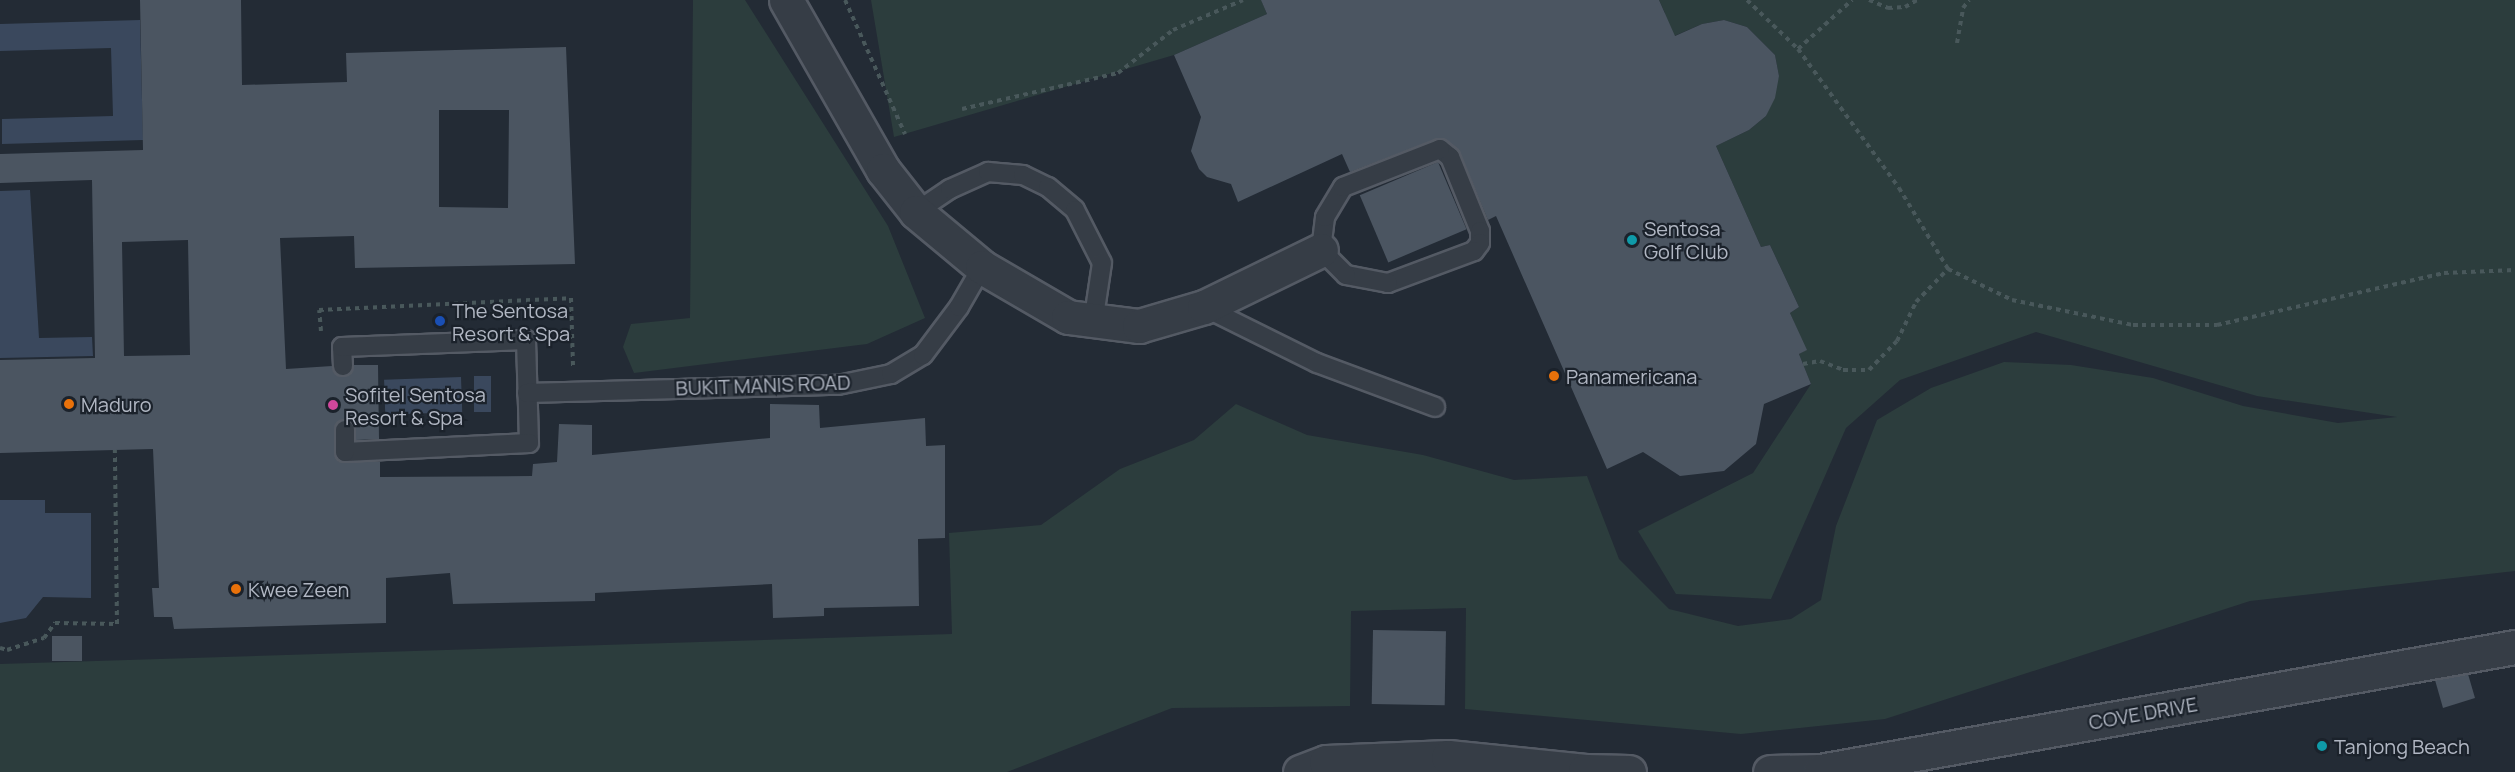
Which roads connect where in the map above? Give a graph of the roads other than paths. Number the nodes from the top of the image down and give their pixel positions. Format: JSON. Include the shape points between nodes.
{"nodes":[{"id":1,"x":786,"y":0,"type":"edge"},
{"id":2,"x":916,"y":212,"type":"junction"},
{"id":3,"x":1322,"y":250,"type":"junction"},
{"id":4,"x":982,"y":267,"type":"junction"},
{"id":5,"x":1204,"y":307,"type":"junction"},
{"id":6,"x":1093,"y":322,"type":"junction"},
{"id":7,"x":343,"y":366,"type":"dead end"},
{"id":8,"x":527,"y":393,"type":"junction"},
{"id":9,"x":1435,"y":406,"type":"dead end"},
{"id":10,"x":345,"y":430,"type":"dead end"},
{"id":11,"x":2515,"y":647,"type":"edge"},
{"id":12,"x":1300,"y":772,"type":"edge"},
{"id":13,"x":1629,"y":772,"type":"edge"},
{"id":14,"x":1770,"y":772,"type":"edge"}],
"edges":[{"from":1,"to":2,"type":"street","via":[[883,170]]},
{"from":2,"to":4,"type":"street"},
{"from":2,"to":6,"type":"lane","via":[[950,189],[988,172],[1023,175],[1048,187],[1075,210],[1102,263]]},
{"from":3,"to":3,"type":"lane","via":[[1325,217],[1343,187],[1440,148],[1450,157],[1480,231],[1480,243],[1474,251],[1388,283],[1346,274]]},
{"from":3,"to":5,"type":"street"},
{"from":4,"to":6,"type":"street","via":[[1068,317]]},
{"from":4,"to":8,"type":"lane","name":"BUKIT MANIS ROAD","via":[[923,356],[891,374],[838,385]]},
{"from":5,"to":6,"type":"street","via":[[1139,326]]},
{"from":5,"to":9,"type":"lane","via":[[1317,363]]},
{"from":7,"to":8,"type":"lane","via":[[342,348],[526,340]]},
{"from":8,"to":10,"type":"lane","via":[[529,443],[345,452]]},
{"from":11,"to":14,"type":"street","name":"COVE DRIVE","via":[[1820,771]]},
{"from":12,"to":13,"type":"street","via":[[1326,762],[1448,757]]}]}
